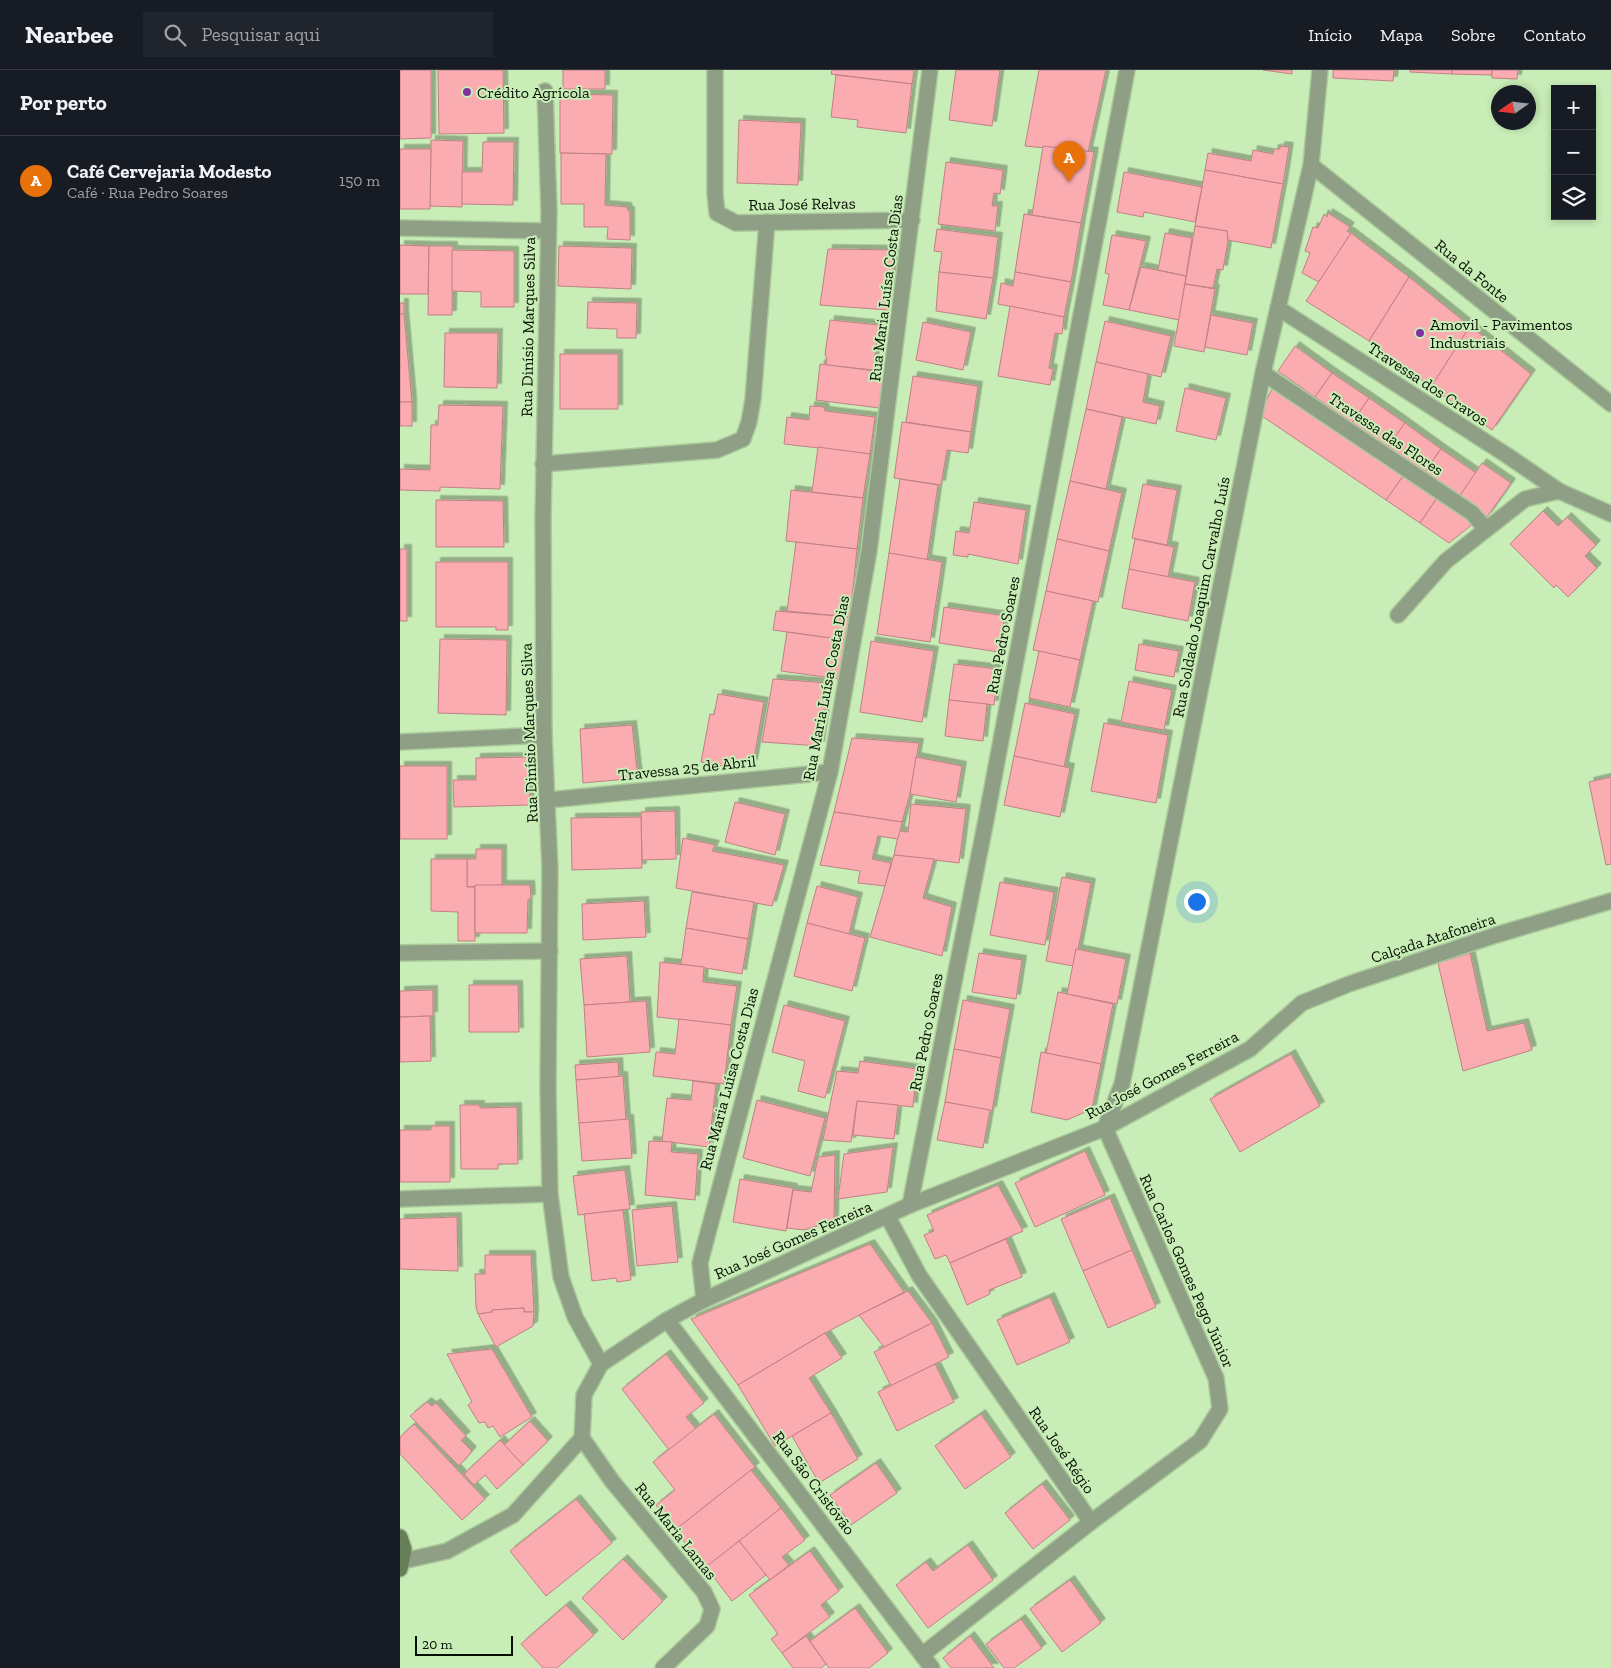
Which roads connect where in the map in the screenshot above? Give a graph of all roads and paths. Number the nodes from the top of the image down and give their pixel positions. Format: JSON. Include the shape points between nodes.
{"nodes":[{"id":1,"x":715,"y":70,"type":"edge"},
{"id":2,"x":930,"y":70,"type":"edge"},
{"id":3,"x":1127,"y":70,"type":"edge"},
{"id":4,"x":1320,"y":70,"type":"edge"},
{"id":5,"x":544,"y":91,"type":"dead end"},
{"id":6,"x":1311,"y":165,"type":"junction"},
{"id":7,"x":912,"y":220,"type":"junction"},
{"id":8,"x":767,"y":222,"type":"junction"},
{"id":9,"x":400,"y":228,"type":"edge"},
{"id":10,"x":548,"y":231,"type":"junction"},
{"id":11,"x":1278,"y":308,"type":"junction"},
{"id":12,"x":1263,"y":372,"type":"junction"},
{"id":13,"x":1611,"y":404,"type":"edge"},
{"id":14,"x":543,"y":464,"type":"junction"},
{"id":15,"x":1559,"y":491,"type":"junction"},
{"id":16,"x":1611,"y":514,"type":"edge"},
{"id":17,"x":1486,"y":529,"type":"junction"},
{"id":18,"x":1398,"y":615,"type":"dead end"},
{"id":19,"x":544,"y":735,"type":"junction"},
{"id":20,"x":400,"y":742,"type":"edge"},
{"id":21,"x":830,"y":772,"type":"junction"},
{"id":22,"x":549,"y":800,"type":"junction"},
{"id":23,"x":1611,"y":901,"type":"edge"},
{"id":24,"x":550,"y":951,"type":"junction"},
{"id":25,"x":400,"y":953,"type":"edge"},
{"id":26,"x":1275,"y":1026,"type":"joint"},
{"id":27,"x":1105,"y":1128,"type":"junction"},
{"id":28,"x":550,"y":1194,"type":"junction"},
{"id":29,"x":400,"y":1199,"type":"edge"},
{"id":30,"x":910,"y":1205,"type":"junction"},
{"id":31,"x":888,"y":1216,"type":"junction"},
{"id":32,"x":704,"y":1300,"type":"junction"},
{"id":33,"x":667,"y":1320,"type":"junction"},
{"id":34,"x":601,"y":1364,"type":"junction"},
{"id":35,"x":582,"y":1438,"type":"junction"},
{"id":36,"x":1091,"y":1522,"type":"junction"},
{"id":37,"x":400,"y":1537,"type":"edge"},
{"id":38,"x":402,"y":1565,"type":"edge"},
{"id":39,"x":922,"y":1655,"type":"junction"},
{"id":40,"x":664,"y":1668,"type":"edge"},
{"id":41,"x":932,"y":1668,"type":"edge"}],
"edges":[{"from":1,"to":8,"type":"street","name":"Rua José Relvas","via":[[717,213],[736,223]]},
{"from":2,"to":7,"type":"street","name":"Rua Maria Luísa Costa Dias"},
{"from":3,"to":30,"type":"street","name":"Rua Pedro Soares"},
{"from":4,"to":6,"type":"street","name":"Rua Soldado Joaquim Carvalho Luís"},
{"from":5,"to":10,"type":"street","name":"Rua Dinísio Marques Silva"},
{"from":6,"to":11,"type":"street","name":"Rua Soldado Joaquim Carvalho Luís"},
{"from":6,"to":13,"type":"street","name":"Rua da Fonte"},
{"from":7,"to":8,"type":"street","name":"Rua José Relvas"},
{"from":7,"to":21,"type":"street","name":"Rua Maria Luísa Costa Dias","via":[[869,551]]},
{"from":8,"to":14,"type":"street","via":[[753,399],[743,439],[717,450]]},
{"from":9,"to":10,"type":"street"},
{"from":10,"to":14,"type":"street","name":"Rua Dinísio Marques Silva"},
{"from":11,"to":12,"type":"street","name":"Rua Soldado Joaquim Carvalho Luís"},
{"from":11,"to":15,"type":"street","name":"Travessa dos Cravos"},
{"from":12,"to":17,"type":"street","name":"Travessa das Flores","via":[[1472,513]]},
{"from":12,"to":27,"type":"street","name":"Rua Soldado Joaquim Carvalho Luís","via":[[1122,1084]]},
{"from":14,"to":19,"type":"street","name":"Rua Dinísio Marques Silva"},
{"from":15,"to":16,"type":"street","name":"Travessa dos Cravos"},
{"from":15,"to":17,"type":"street","via":[[1525,499]]},
{"from":17,"to":18,"type":"street","via":[[1446,561]]},
{"from":19,"to":20,"type":"street"},
{"from":19,"to":22,"type":"street","name":"Rua Dinísio Marques Silva"},
{"from":21,"to":22,"type":"street","name":"Travessa 25 de Abril"},
{"from":21,"to":32,"type":"street","name":"Rua Maria Luísa Costa Dias","via":[[700,1263]]},
{"from":22,"to":24,"type":"street","name":"Rua Dinísio Marques Silva"},
{"from":23,"to":26,"type":"street","name":"Calçada Atafoneira","via":[[1349,984],[1302,1003]]},
{"from":24,"to":25,"type":"street"},
{"from":24,"to":28,"type":"street","name":"Rua Dinísio Marques Silva"},
{"from":26,"to":27,"type":"street","name":"Rua José Gomes Ferreira","via":[[1250,1049]]},
{"from":27,"to":30,"type":"street","name":"Rua José Gomes Ferreira"},
{"from":27,"to":36,"type":"street","name":"Rua Carlos Gomes Pego Júnior","via":[[1216,1378],[1220,1408],[1200,1441]]},
{"from":28,"to":29,"type":"street"},
{"from":28,"to":34,"type":"street","name":"Rua Dinísio Marques Silva","via":[[560,1277],[575,1317]]},
{"from":30,"to":31,"type":"street","name":"Rua José Gomes Ferreira"},
{"from":31,"to":32,"type":"street","name":"Rua José Gomes Ferreira"},
{"from":31,"to":36,"type":"street","name":"Rua José Régio","via":[[919,1275]]},
{"from":32,"to":33,"type":"street","name":"Rua José Gomes Ferreira"},
{"from":33,"to":34,"type":"street","name":"Rua José Gomes Ferreira"},
{"from":33,"to":39,"type":"street","name":"Rua São Cristóvão"},
{"from":34,"to":35,"type":"street","name":"Rua José Gomes Ferreira","via":[[584,1395]]},
{"from":35,"to":38,"type":"street","via":[[513,1514],[447,1551]]},
{"from":35,"to":40,"type":"street","name":"Rua Maria Lamas","via":[[612,1481],[704,1592],[712,1609],[707,1626]]},
{"from":36,"to":39,"type":"street"},
{"from":37,"to":38,"type":"street","via":[[404,1549]]},
{"from":39,"to":41,"type":"street","name":"Rua São Cristóvão"}]}
